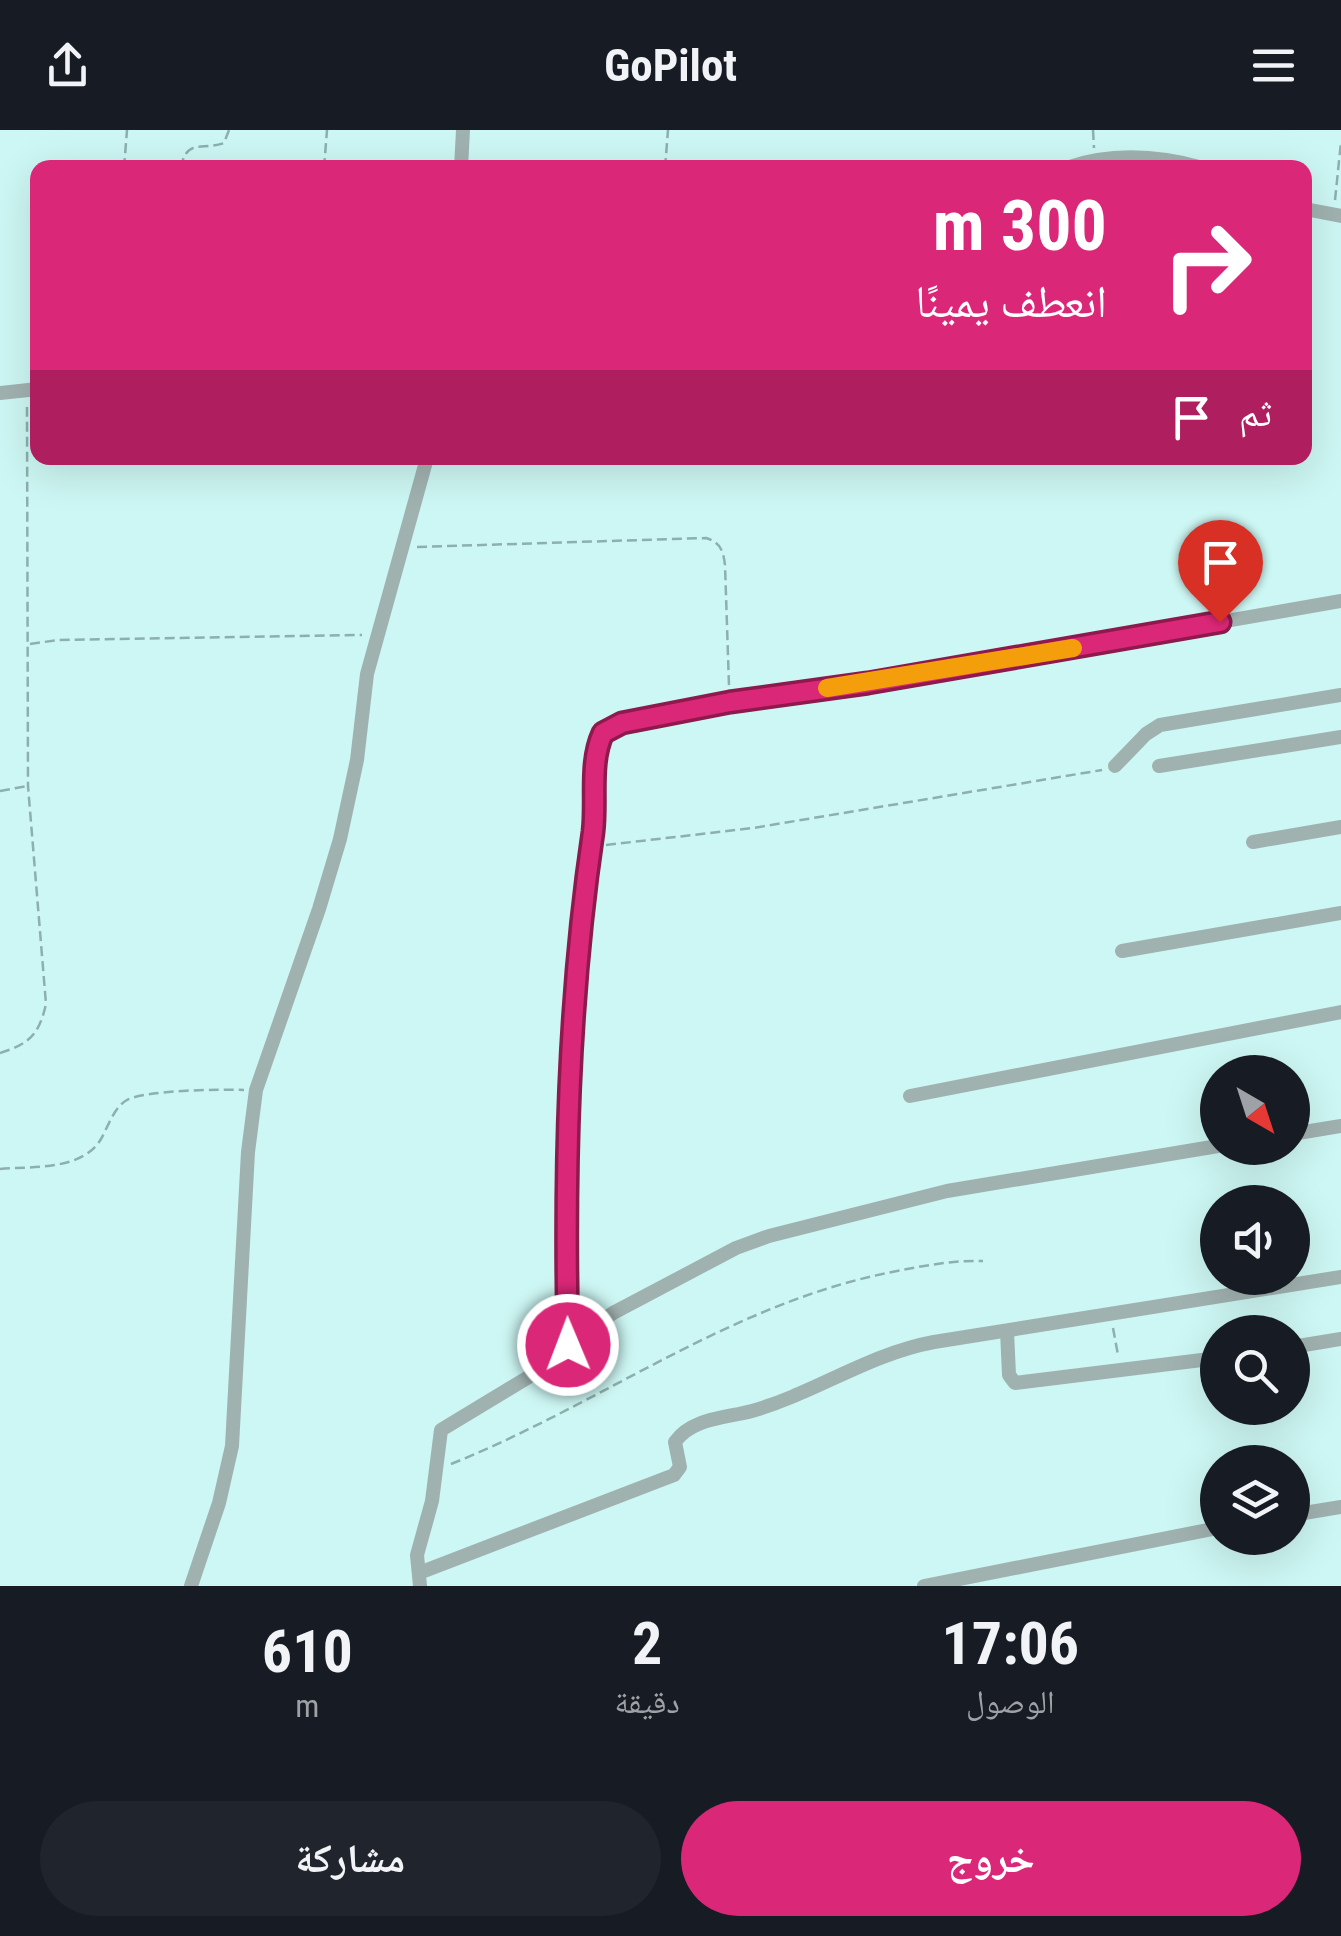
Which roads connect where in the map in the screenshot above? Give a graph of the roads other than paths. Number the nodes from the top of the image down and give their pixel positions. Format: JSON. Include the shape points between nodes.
{"nodes":[{"id":1,"x":463,"y":130,"type":"edge"},
{"id":2,"x":461,"y":160,"type":"edge"},
{"id":3,"x":1095,"y":160,"type":"edge"},
{"id":4,"x":1166,"y":160,"type":"edge"},
{"id":5,"x":1312,"y":211,"type":"edge"},
{"id":6,"x":1337,"y":216,"type":"edge"},
{"id":7,"x":30,"y":389,"type":"edge"},
{"id":8,"x":0,"y":393,"type":"edge"},
{"id":9,"x":425,"y":465,"type":"edge"},
{"id":10,"x":1341,"y":601,"type":"edge"},
{"id":11,"x":1341,"y":695,"type":"edge"},
{"id":12,"x":1341,"y":737,"type":"edge"},
{"id":13,"x":1115,"y":766,"type":"road end"},
{"id":14,"x":1159,"y":766,"type":"dead end"},
{"id":15,"x":1341,"y":827,"type":"edge"},
{"id":16,"x":1253,"y":842,"type":"dead end"},
{"id":17,"x":1341,"y":913,"type":"edge"},
{"id":18,"x":1122,"y":950,"type":"dead end"},
{"id":19,"x":1341,"y":1012,"type":"edge"},
{"id":20,"x":910,"y":1096,"type":"dead end"},
{"id":21,"x":1341,"y":1126,"type":"edge"},
{"id":22,"x":1310,"y":1131,"type":"edge"},
{"id":23,"x":1200,"y":1149,"type":"edge"},
{"id":24,"x":1341,"y":1277,"type":"edge"},
{"id":25,"x":1006,"y":1331,"type":"junction"},
{"id":26,"x":1341,"y":1339,"type":"edge"},
{"id":27,"x":568,"y":1345,"type":"junction"},
{"id":28,"x":1310,"y":1345,"type":"edge"},
{"id":29,"x":1200,"y":1360,"type":"edge"},
{"id":30,"x":1341,"y":1507,"type":"edge"},
{"id":31,"x":1310,"y":1513,"type":"edge"},
{"id":32,"x":1200,"y":1532,"type":"edge"},
{"id":33,"x":419,"y":1579,"type":"edge"},
{"id":34,"x":191,"y":1586,"type":"edge"},
{"id":35,"x":924,"y":1586,"type":"edge"}],
"edges":[{"from":1,"to":2,"type":"street"},
{"from":3,"to":4,"type":"street"},
{"from":5,"to":6,"type":"street"},
{"from":7,"to":8,"type":"street"},
{"from":9,"to":34,"type":"street","via":[[367,674],[358,760],[340,839],[256,1090],[232,1446]]},
{"from":10,"to":27,"type":"street","via":[[730,702],[622,723],[603,733],[576,954]]},
{"from":11,"to":13,"type":"street","via":[[1160,725]]},
{"from":12,"to":14,"type":"street"},
{"from":15,"to":16,"type":"street"},
{"from":17,"to":18,"type":"street"},
{"from":19,"to":20,"type":"street"},
{"from":21,"to":22,"type":"street"},
{"from":23,"to":27,"type":"street","via":[[947,1191],[769,1236],[629,1305]]},
{"from":24,"to":25,"type":"street"},
{"from":25,"to":29,"type":"street","via":[[1008,1375],[1015,1384]]},
{"from":25,"to":33,"type":"street","via":[[905,1349],[767,1405],[701,1423],[675,1442],[680,1467],[674,1475]]},
{"from":26,"to":28,"type":"street"},
{"from":27,"to":33,"type":"street","via":[[532,1375],[444,1427],[419,1544]]},
{"from":30,"to":31,"type":"street"},
{"from":32,"to":35,"type":"street"}]}
